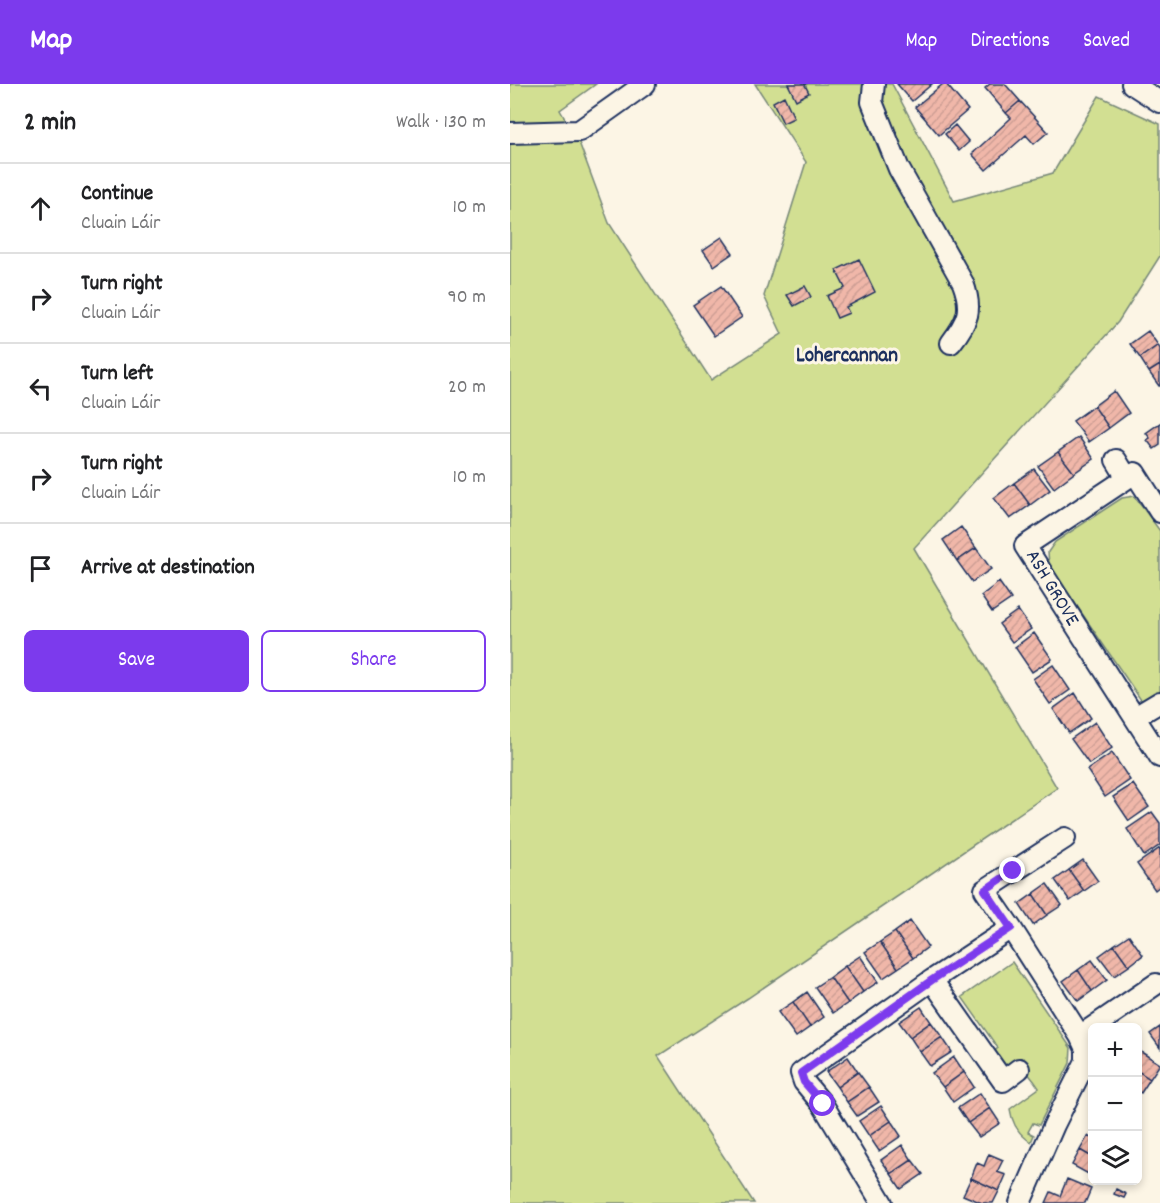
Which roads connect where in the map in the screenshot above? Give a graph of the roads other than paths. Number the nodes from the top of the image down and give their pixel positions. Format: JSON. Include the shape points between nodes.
{"nodes":[{"id":1,"x":645,"y":84,"type":"edge"},
{"id":2,"x":874,"y":84,"type":"edge"},
{"id":3,"x":1132,"y":84,"type":"edge"},
{"id":4,"x":1160,"y":102,"type":"edge"},
{"id":5,"x":510,"y":133,"type":"edge"},
{"id":6,"x":951,"y":343,"type":"dead end"},
{"id":7,"x":1116,"y":460,"type":"dead end"},
{"id":8,"x":1127,"y":478,"type":"junction"},
{"id":9,"x":1160,"y":512,"type":"edge"},
{"id":10,"x":1160,"y":702,"type":"edge"},
{"id":11,"x":1135,"y":717,"type":"junction"},
{"id":12,"x":1160,"y":757,"type":"edge"},
{"id":13,"x":1065,"y":838,"type":"dead end"},
{"id":14,"x":1011,"y":928,"type":"junction"},
{"id":15,"x":932,"y":980,"type":"junction"},
{"id":16,"x":1156,"y":984,"type":"dead end"},
{"id":17,"x":1080,"y":1036,"type":"junction"},
{"id":18,"x":1019,"y":1069,"type":"dead end"},
{"id":19,"x":882,"y":1203,"type":"edge"},
{"id":20,"x":1020,"y":1203,"type":"edge"}],
"edges":[{"from":1,"to":5,"type":"street","via":[[579,131]]},
{"from":2,"to":6,"type":"street","via":[[872,102],[898,169],[969,298],[970,308]]},
{"from":3,"to":4,"type":"street"},
{"from":7,"to":8,"type":"street"},
{"from":8,"to":9,"type":"street","via":[[1135,473]]},
{"from":8,"to":11,"type":"street","name":"ASH GROVE","via":[[1025,546]]},
{"from":10,"to":11,"type":"street"},
{"from":11,"to":12,"type":"street","name":"ASH GROVE"},
{"from":13,"to":14,"type":"street","via":[[985,890]]},
{"from":14,"to":15,"type":"street"},
{"from":14,"to":17,"type":"street"},
{"from":15,"to":18,"type":"street","via":[[1003,1081]]},
{"from":15,"to":19,"type":"street","via":[[801,1073]]},
{"from":16,"to":17,"type":"street"},
{"from":17,"to":20,"type":"street","via":[[1086,1061]]}]}
